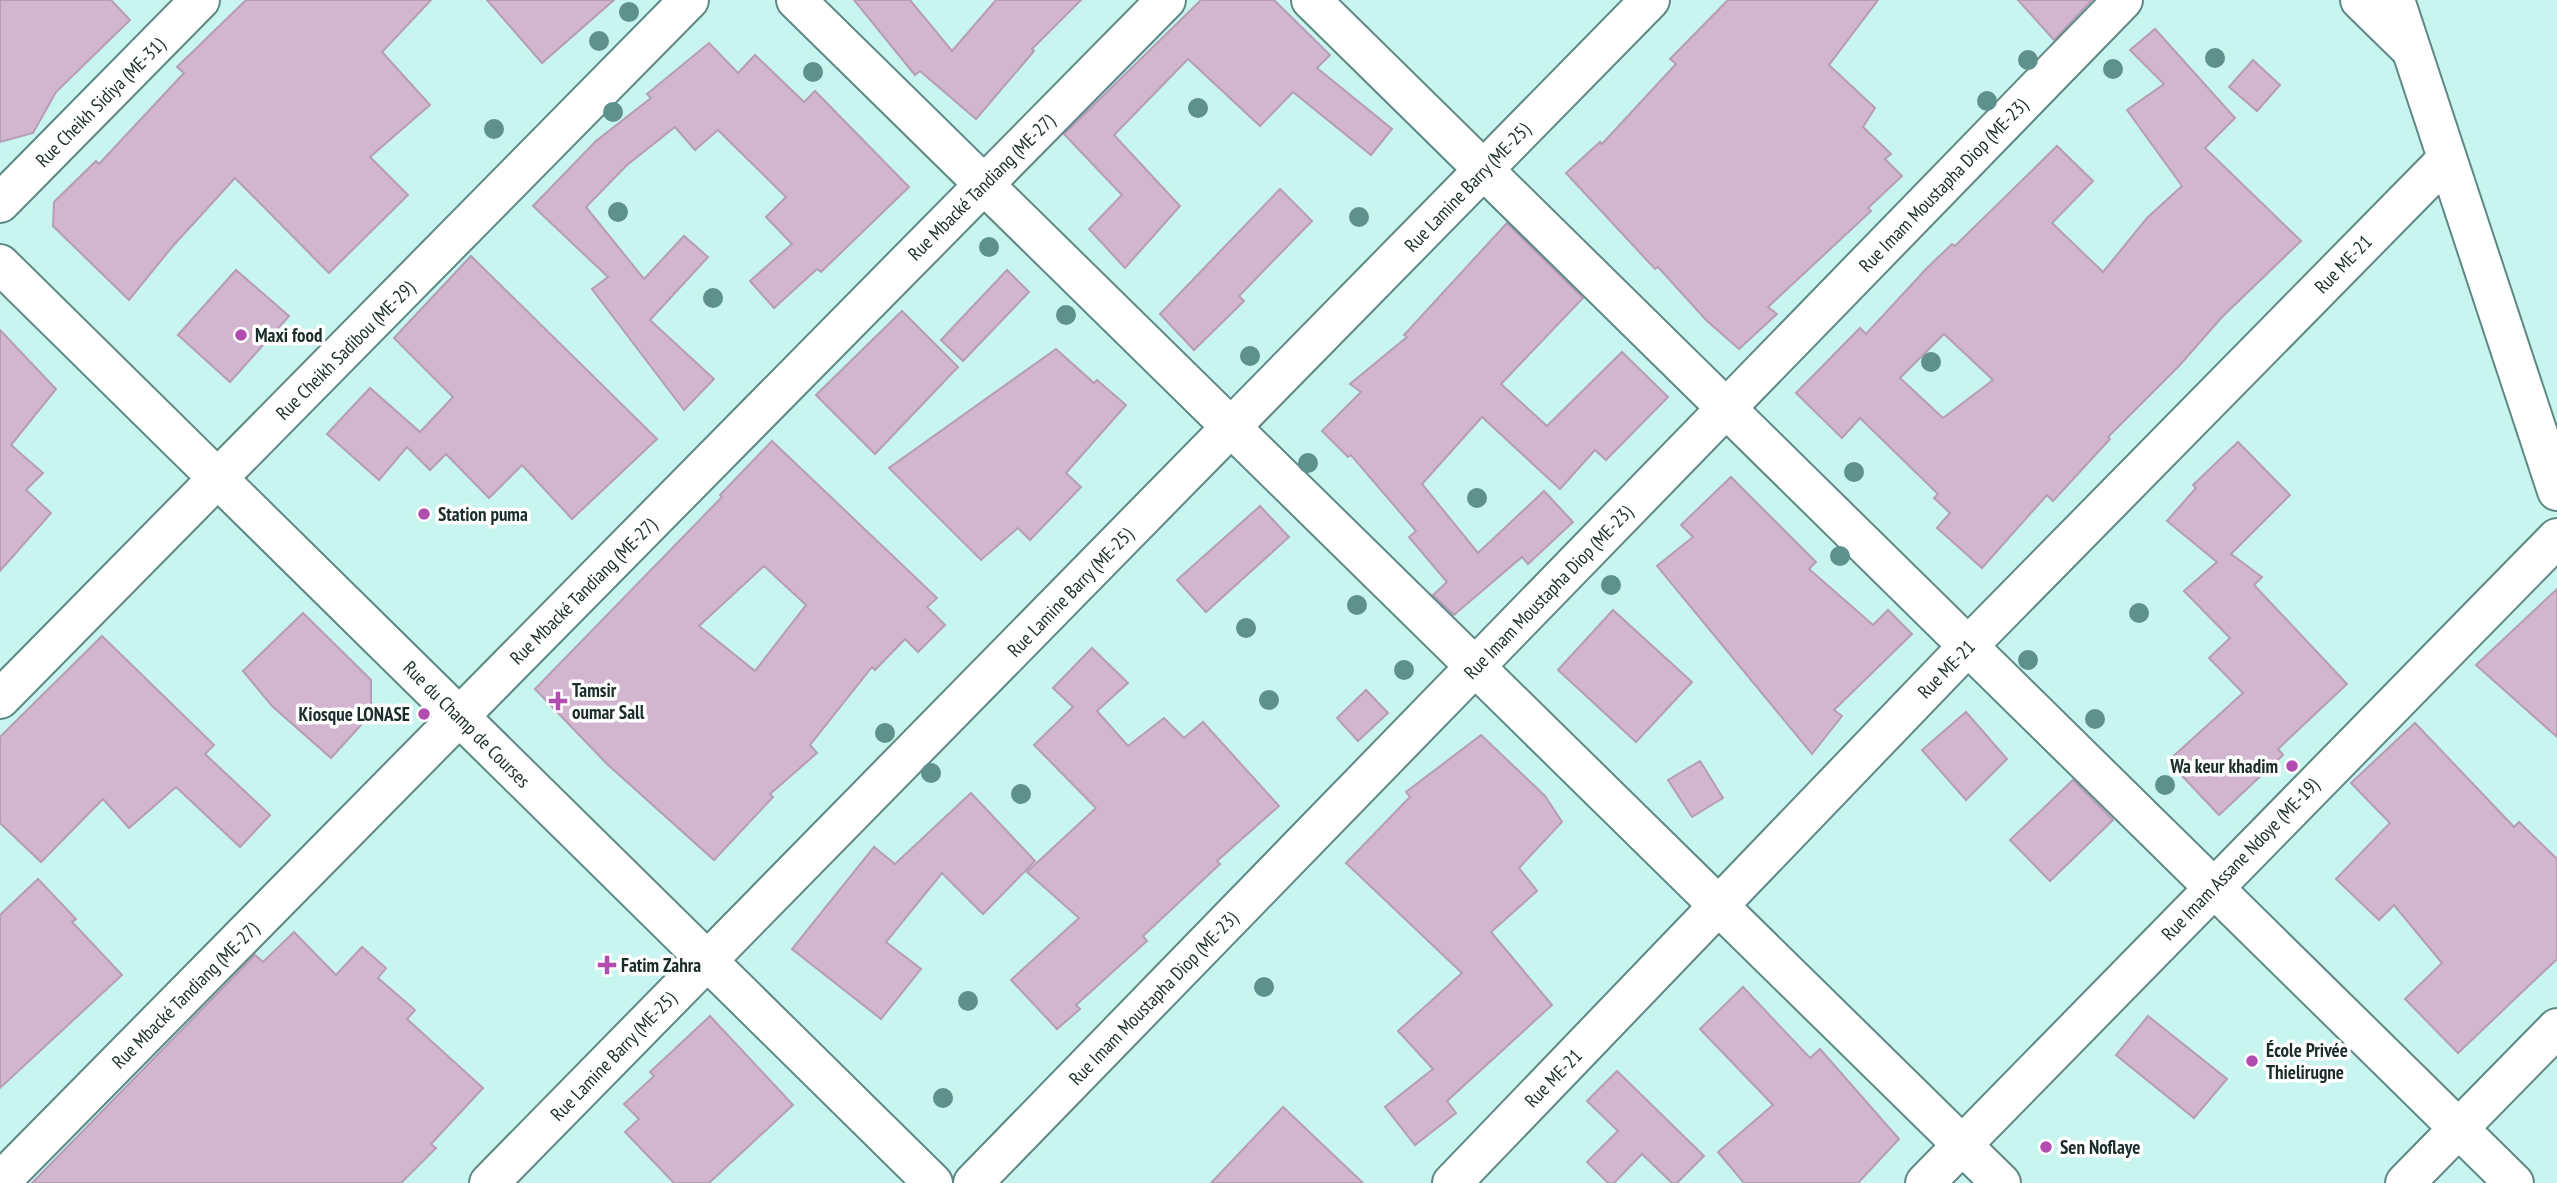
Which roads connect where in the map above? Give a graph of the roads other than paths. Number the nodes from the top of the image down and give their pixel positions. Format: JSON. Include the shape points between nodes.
{"nodes":[{"id":1,"x":200,"y":0,"type":"edge"},
{"id":2,"x":689,"y":0,"type":"edge"},
{"id":3,"x":796,"y":0,"type":"edge"},
{"id":4,"x":1166,"y":0,"type":"edge"},
{"id":5,"x":1311,"y":0,"type":"edge"},
{"id":6,"x":1650,"y":0,"type":"edge"},
{"id":7,"x":2123,"y":0,"type":"edge"},
{"id":8,"x":2360,"y":0,"type":"edge"},
{"id":9,"x":2395,"y":0,"type":"edge"},
{"id":10,"x":2411,"y":50,"type":"junction"},
{"id":11,"x":2446,"y":160,"type":"junction"},
{"id":12,"x":1484,"y":170,"type":"junction"},
{"id":13,"x":984,"y":184,"type":"junction"},
{"id":14,"x":0,"y":203,"type":"edge"},
{"id":15,"x":0,"y":264,"type":"edge"},
{"id":16,"x":1726,"y":408,"type":"junction"},
{"id":17,"x":1231,"y":427,"type":"junction"},
{"id":18,"x":218,"y":478,"type":"junction"},
{"id":19,"x":2557,"y":491,"type":"edge"},
{"id":20,"x":2557,"y":538,"type":"edge"},
{"id":21,"x":1968,"y":646,"type":"junction"},
{"id":22,"x":1475,"y":667,"type":"junction"},
{"id":23,"x":0,"y":699,"type":"edge"},
{"id":24,"x":460,"y":716,"type":"junction"},
{"id":25,"x":2213,"y":887,"type":"junction"},
{"id":26,"x":1718,"y":905,"type":"junction"},
{"id":27,"x":707,"y":961,"type":"junction"},
{"id":28,"x":2557,"y":1028,"type":"edge"},
{"id":29,"x":2459,"y":1129,"type":"junction"},
{"id":30,"x":1962,"y":1145,"type":"junction"},
{"id":31,"x":0,"y":1182,"type":"edge"},
{"id":32,"x":489,"y":1183,"type":"edge"},
{"id":33,"x":933,"y":1183,"type":"edge"},
{"id":34,"x":972,"y":1183,"type":"edge"},
{"id":35,"x":1452,"y":1183,"type":"edge"},
{"id":36,"x":1925,"y":1183,"type":"edge"},
{"id":37,"x":2001,"y":1183,"type":"edge"},
{"id":38,"x":2405,"y":1183,"type":"edge"},
{"id":39,"x":2514,"y":1183,"type":"edge"}],
"edges":[{"from":1,"to":14,"type":"street","name":"Rue Cheikh Sidiya (ME-31)"},
{"from":2,"to":18,"type":"street","name":"Rue Cheikh Sadibou (ME-29)"},
{"from":3,"to":13,"type":"street"},
{"from":4,"to":13,"type":"street","name":"Rue Mbacké Tandiang (ME-27)"},
{"from":5,"to":12,"type":"street"},
{"from":6,"to":12,"type":"street","name":"Rue Lamine Barry (ME-25)"},
{"from":7,"to":16,"type":"street","name":"Rue Imam Moustapha Diop (ME-23)"},
{"from":8,"to":10,"type":"street"},
{"from":9,"to":10,"type":"street"},
{"from":10,"to":11,"type":"street"},
{"from":11,"to":19,"type":"street"},
{"from":11,"to":21,"type":"street","name":"Rue ME-21"},
{"from":12,"to":16,"type":"street"},
{"from":12,"to":17,"type":"street","name":"Rue Lamine Barry (ME-25)"},
{"from":13,"to":17,"type":"street"},
{"from":13,"to":24,"type":"street","name":"Rue Mbacké Tandiang (ME-27)"},
{"from":15,"to":18,"type":"street","name":"Rue du Champ de Courses"},
{"from":16,"to":21,"type":"street"},
{"from":16,"to":22,"type":"street","name":"Rue Imam Moustapha Diop (ME-23)"},
{"from":17,"to":22,"type":"street"},
{"from":17,"to":27,"type":"street","name":"Rue Lamine Barry (ME-25)"},
{"from":18,"to":23,"type":"street","name":"Rue Cheikh Sadibou (ME-29)"},
{"from":18,"to":24,"type":"street","name":"Rue du Champ de Courses"},
{"from":20,"to":25,"type":"street","name":"Rue Imam Assane Ndoye (ME-19)"},
{"from":21,"to":25,"type":"street"},
{"from":21,"to":26,"type":"street","name":"Rue ME-21"},
{"from":22,"to":26,"type":"street"},
{"from":22,"to":34,"type":"street","name":"Rue Imam Moustapha Diop (ME-23)"},
{"from":24,"to":27,"type":"street","name":"Rue du Champ de Courses"},
{"from":24,"to":31,"type":"street","name":"Rue Mbacké Tandiang (ME-27)"},
{"from":25,"to":29,"type":"street"},
{"from":25,"to":30,"type":"street","name":"Rue Imam Assane Ndoye (ME-19)"},
{"from":26,"to":30,"type":"street"},
{"from":26,"to":35,"type":"street","name":"Rue ME-21"},
{"from":27,"to":32,"type":"street","name":"Rue Lamine Barry (ME-25)"},
{"from":27,"to":33,"type":"street","name":"Rue du Champ de Courses"},
{"from":28,"to":29,"type":"street"},
{"from":29,"to":38,"type":"street"},
{"from":29,"to":39,"type":"street"},
{"from":30,"to":36,"type":"street","name":"Rue Imam Assane Ndoye (ME-19)"},
{"from":30,"to":37,"type":"street"}]}
